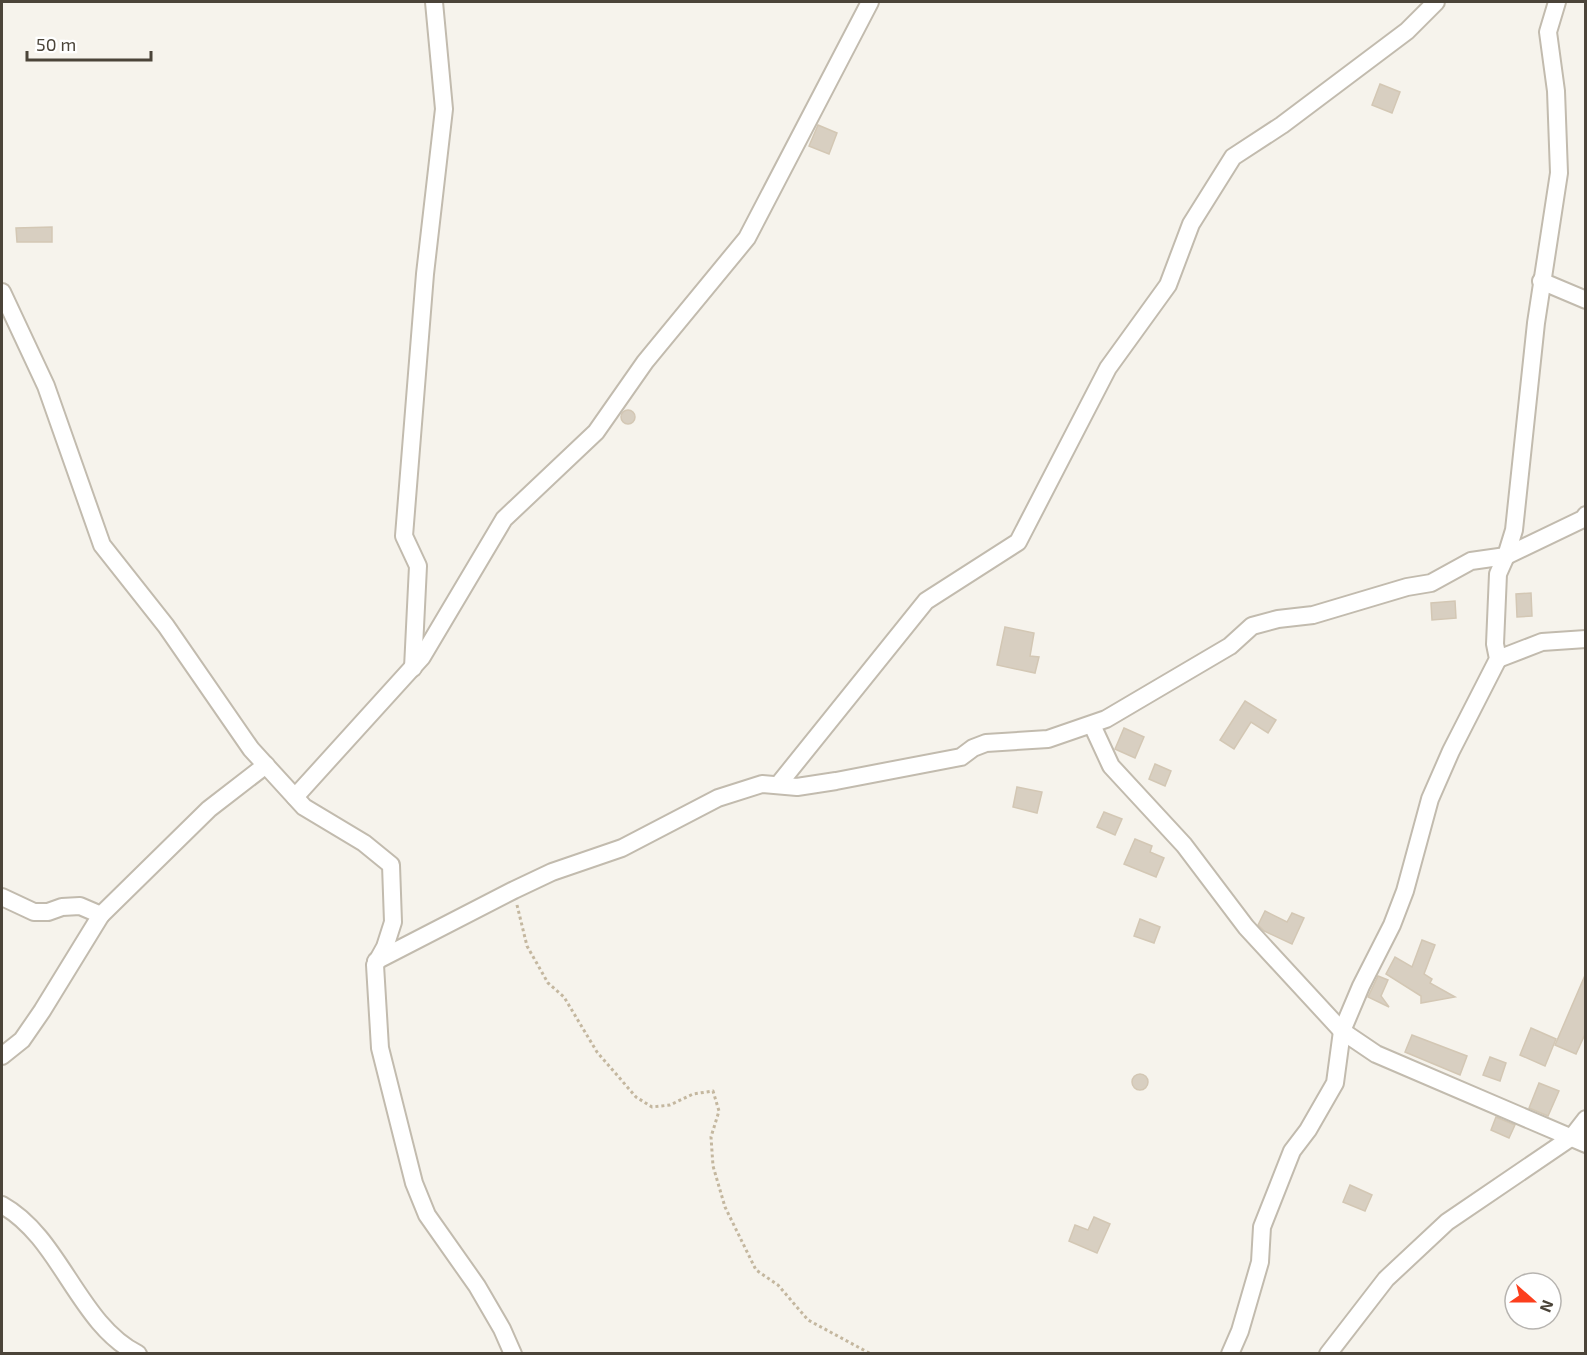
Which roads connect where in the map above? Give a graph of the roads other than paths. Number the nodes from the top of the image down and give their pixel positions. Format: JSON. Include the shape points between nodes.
{"nodes":[{"id":1,"x":434,"y":2,"type":"edge"},
{"id":2,"x":870,"y":2,"type":"edge"},
{"id":3,"x":1436,"y":2,"type":"edge"},
{"id":4,"x":1557,"y":2,"type":"edge"},
{"id":5,"x":1541,"y":281,"type":"junction"},
{"id":6,"x":2,"y":292,"type":"edge"},
{"id":7,"x":1586,"y":300,"type":"edge"},
{"id":8,"x":1586,"y":514,"type":"edge"},
{"id":9,"x":1506,"y":556,"type":"junction"},
{"id":10,"x":1586,"y":639,"type":"edge"},
{"id":11,"x":1498,"y":659,"type":"junction"},
{"id":12,"x":412,"y":668,"type":"junction"},
{"id":13,"x":1092,"y":725,"type":"junction"},
{"id":14,"x":266,"y":765,"type":"junction"},
{"id":15,"x":778,"y":785,"type":"junction"},
{"id":16,"x":295,"y":797,"type":"junction"},
{"id":17,"x":2,"y":897,"type":"edge"},
{"id":18,"x":101,"y":915,"type":"junction"},
{"id":19,"x":376,"y":961,"type":"junction"},
{"id":20,"x":1342,"y":1031,"type":"junction"},
{"id":21,"x":2,"y":1056,"type":"edge"},
{"id":22,"x":1586,"y":1119,"type":"edge"},
{"id":23,"x":1579,"y":1141,"type":"edge"},
{"id":24,"x":2,"y":1205,"type":"edge"},
{"id":25,"x":138,"y":1353,"type":"edge"},
{"id":26,"x":513,"y":1353,"type":"edge"},
{"id":27,"x":1230,"y":1353,"type":"edge"},
{"id":28,"x":1328,"y":1353,"type":"edge"}],
"edges":[{"from":1,"to":12,"type":"street","via":[[444,109],[425,274],[404,536],[418,566]]},
{"from":2,"to":12,"type":"street","via":[[747,238],[645,362],[596,432],[504,519]]},
{"from":3,"to":15,"type":"street","via":[[1407,31],[1233,157],[1191,224],[1168,285],[1108,368],[1018,542],[926,601]]},
{"from":4,"to":5,"type":"street","via":[[1548,32],[1556,92],[1559,173]]},
{"from":5,"to":7,"type":"street"},
{"from":5,"to":9,"type":"street","via":[[1514,530]]},
{"from":6,"to":14,"type":"street","via":[[46,386],[102,545]]},
{"from":8,"to":9,"type":"street","via":[[1583,519]]},
{"from":9,"to":11,"type":"street","via":[[1498,574]]},
{"from":9,"to":13,"type":"street","via":[[1471,561],[1431,583],[1307,616],[1252,626],[1230,646]]},
{"from":10,"to":11,"type":"street","via":[[1542,642]]},
{"from":11,"to":20,"type":"street","via":[[1434,790],[1402,900]]},
{"from":12,"to":16,"type":"street"},
{"from":13,"to":15,"type":"street","via":[[1048,740],[986,743],[960,757],[880,773],[797,787]]},
{"from":13,"to":20,"type":"street","via":[[1111,766],[1184,845],[1246,927]]},
{"from":14,"to":16,"type":"street"},
{"from":14,"to":18,"type":"street","via":[[209,808]]},
{"from":15,"to":19,"type":"street","via":[[762,784],[718,798],[622,848],[552,872],[514,890]]},
{"from":16,"to":19,"type":"street","via":[[391,865],[393,922]]},
{"from":17,"to":18,"type":"street","via":[[34,912],[80,906]]},
{"from":18,"to":21,"type":"street","via":[[22,1040]]},
{"from":19,"to":26,"type":"street","via":[[380,1048],[414,1183],[428,1215],[477,1286]]},
{"from":20,"to":23,"type":"street","via":[[1376,1054]]},
{"from":20,"to":27,"type":"street","via":[[1335,1083],[1292,1151],[1262,1227],[1260,1262]]},
{"from":22,"to":23,"type":"street"},
{"from":23,"to":28,"type":"street","via":[[1447,1222],[1386,1279]]},
{"from":24,"to":25,"type":"street","via":[[14,1212],[44,1244],[111,1336]]}]}
